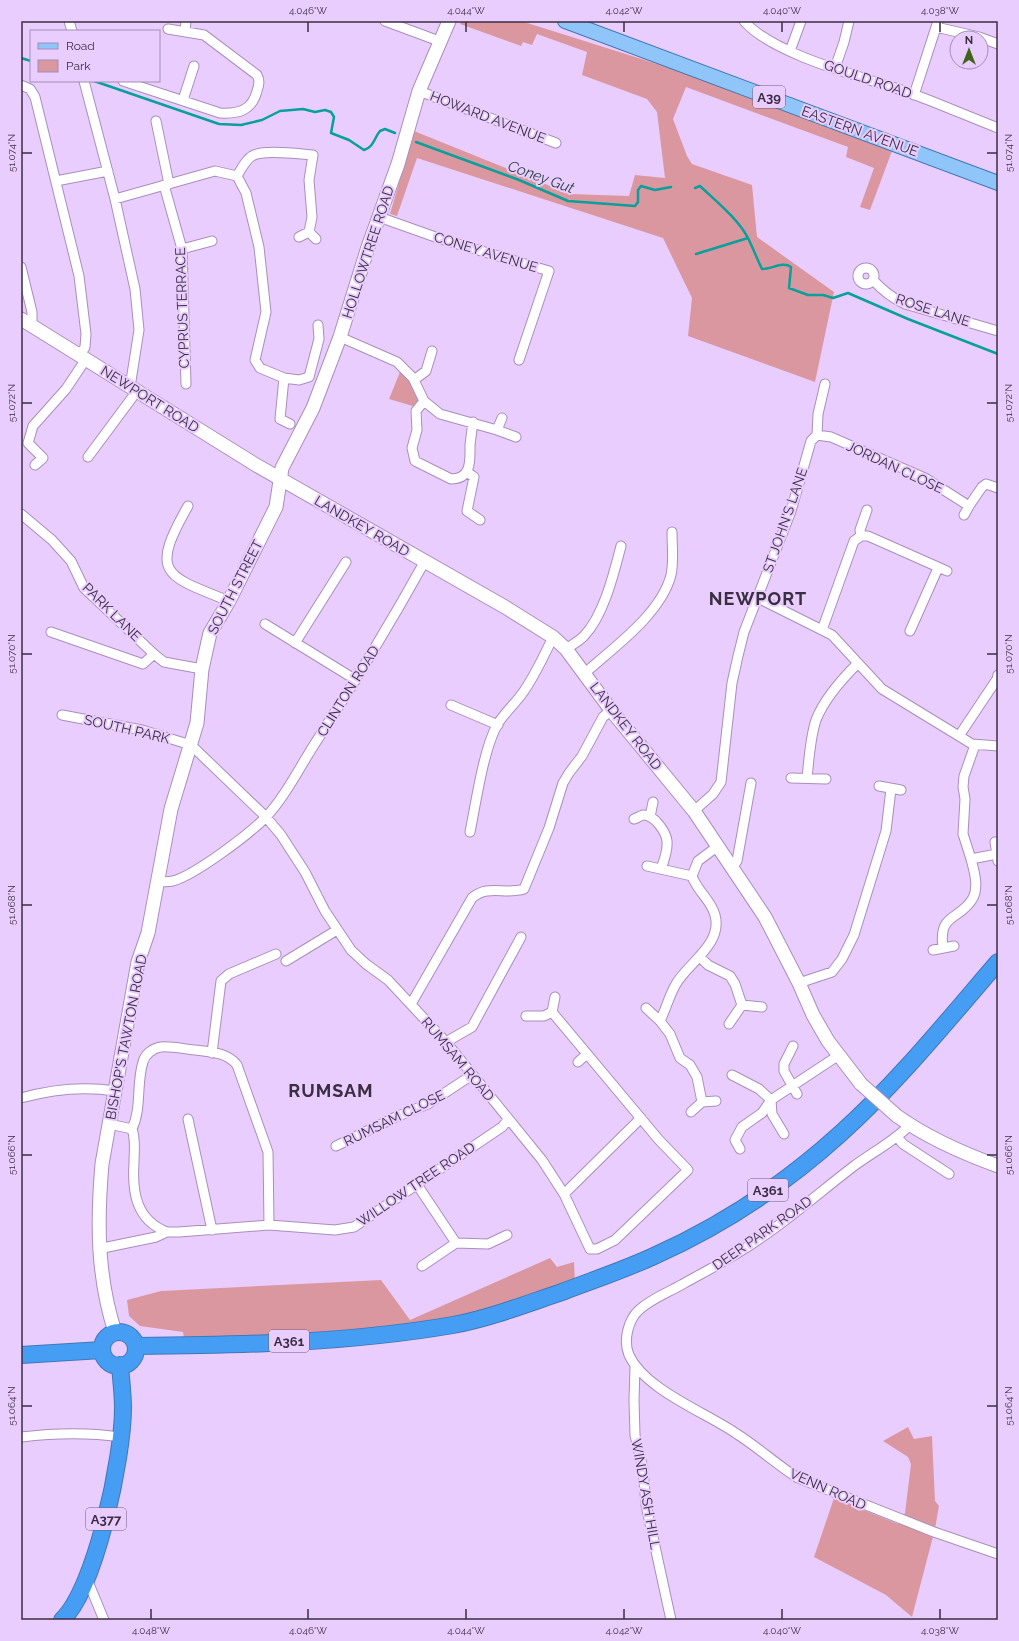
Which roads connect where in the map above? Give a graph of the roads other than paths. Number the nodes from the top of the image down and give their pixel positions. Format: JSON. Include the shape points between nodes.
{"nodes":[{"id":1,"x":186,"y":21,"type":"edge"},
{"id":2,"x":385,"y":21,"type":"edge"},
{"id":3,"x":449,"y":21,"type":"edge"},
{"id":4,"x":565,"y":21,"type":"edge"},
{"id":5,"x":744,"y":21,"type":"edge"},
{"id":6,"x":801,"y":21,"type":"edge"},
{"id":7,"x":849,"y":21,"type":"edge"},
{"id":8,"x":937,"y":24,"type":"edge"},
{"id":9,"x":168,"y":30,"type":"dead end"},
{"id":10,"x":185,"y":32,"type":"junction"},
{"id":11,"x":439,"y":41,"type":"junction"},
{"id":12,"x":995,"y":43,"type":"edge"},
{"id":13,"x":790,"y":51,"type":"junction"},
{"id":14,"x":194,"y":66,"type":"dead end"},
{"id":15,"x":835,"y":68,"type":"junction"},
{"id":16,"x":84,"y":82,"type":"edge"},
{"id":17,"x":127,"y":82,"type":"edge"},
{"id":18,"x":21,"y":85,"type":"edge"},
{"id":19,"x":419,"y":90,"type":"junction"},
{"id":20,"x":914,"y":95,"type":"junction"},
{"id":21,"x":183,"y":100,"type":"junction"},
{"id":22,"x":156,"y":121,"type":"dead end"},
{"id":23,"x":998,"y":128,"type":"edge"},
{"id":24,"x":556,"y":143,"type":"dead end"},
{"id":25,"x":108,"y":171,"type":"junction"},
{"id":26,"x":237,"y":176,"type":"junction"},
{"id":27,"x":56,"y":181,"type":"junction"},
{"id":28,"x":998,"y":183,"type":"edge"},
{"id":29,"x":167,"y":185,"type":"junction"},
{"id":30,"x":115,"y":199,"type":"junction"},
{"id":31,"x":380,"y":217,"type":"junction"},
{"id":32,"x":299,"y":236,"type":"dead end"},
{"id":33,"x":212,"y":241,"type":"dead end"},
{"id":34,"x":182,"y":249,"type":"junction"},
{"id":35,"x":21,"y":267,"type":"edge"},
{"id":36,"x":873,"y":280,"type":"dead end"},
{"id":37,"x":26,"y":322,"type":"edge"},
{"id":38,"x":318,"y":325,"type":"dead end"},
{"id":39,"x":998,"y":331,"type":"edge"},
{"id":40,"x":340,"y":337,"type":"junction"},
{"id":41,"x":432,"y":351,"type":"dead end"},
{"id":42,"x":83,"y":357,"type":"junction"},
{"id":43,"x":519,"y":360,"type":"dead end"},
{"id":44,"x":284,"y":378,"type":"junction"},
{"id":45,"x":414,"y":380,"type":"junction"},
{"id":46,"x":186,"y":384,"type":"dead end"},
{"id":47,"x":825,"y":384,"type":"dead end"},
{"id":48,"x":133,"y":389,"type":"junction"},
{"id":49,"x":424,"y":401,"type":"junction"},
{"id":50,"x":502,"y":418,"type":"dead end"},
{"id":51,"x":473,"y":422,"type":"junction"},
{"id":52,"x":290,"y":424,"type":"dead end"},
{"id":53,"x":497,"y":430,"type":"junction"},
{"id":54,"x":817,"y":435,"type":"junction"},
{"id":55,"x":516,"y":437,"type":"dead end"},
{"id":56,"x":88,"y":457,"type":"dead end"},
{"id":57,"x":35,"y":465,"type":"dead end"},
{"id":58,"x":467,"y":472,"type":"junction"},
{"id":59,"x":280,"y":479,"type":"junction"},
{"id":60,"x":998,"y":488,"type":"edge"},
{"id":61,"x":188,"y":506,"type":"dead end"},
{"id":62,"x":970,"y":506,"type":"junction"},
{"id":63,"x":866,"y":510,"type":"dead end"},
{"id":64,"x":21,"y":514,"type":"edge"},
{"id":65,"x":964,"y":515,"type":"dead end"},
{"id":66,"x":480,"y":520,"type":"dead end"},
{"id":67,"x":672,"y":532,"type":"dead end"},
{"id":68,"x":861,"y":536,"type":"junction"},
{"id":69,"x":621,"y":546,"type":"dead end"},
{"id":70,"x":425,"y":561,"type":"junction"},
{"id":71,"x":346,"y":562,"type":"dead end"},
{"id":72,"x":758,"y":598,"type":"junction"},
{"id":73,"x":229,"y":601,"type":"junction"},
{"id":74,"x":265,"y":624,"type":"dead end"},
{"id":75,"x":822,"y":630,"type":"junction"},
{"id":76,"x":910,"y":631,"type":"dead end"},
{"id":77,"x":51,"y":632,"type":"dead end"},
{"id":78,"x":553,"y":638,"type":"junction"},
{"id":79,"x":295,"y":643,"type":"junction"},
{"id":80,"x":566,"y":649,"type":"junction"},
{"id":81,"x":154,"y":654,"type":"junction"},
{"id":82,"x":858,"y":663,"type":"junction"},
{"id":83,"x":202,"y":669,"type":"junction"},
{"id":84,"x":585,"y":673,"type":"junction"},
{"id":85,"x":998,"y":675,"type":"edge"},
{"id":86,"x":356,"y":680,"type":"junction"},
{"id":87,"x":451,"y":705,"type":"dead end"},
{"id":88,"x":611,"y":710,"type":"junction"},
{"id":89,"x":62,"y":714,"type":"dead end"},
{"id":90,"x":498,"y":725,"type":"junction"},
{"id":91,"x":961,"y":737,"type":"junction"},
{"id":92,"x":191,"y":745,"type":"junction"},
{"id":93,"x":975,"y":745,"type":"junction"},
{"id":94,"x":998,"y":746,"type":"edge"},
{"id":95,"x":791,"y":778,"type":"dead end"},
{"id":96,"x":807,"y":778,"type":"junction"},
{"id":97,"x":826,"y":779,"type":"dead end"},
{"id":98,"x":751,"y":783,"type":"dead end"},
{"id":99,"x":879,"y":786,"type":"dead end"},
{"id":100,"x":891,"y":789,"type":"junction"},
{"id":101,"x":901,"y":790,"type":"dead end"},
{"id":102,"x":653,"y":802,"type":"dead end"},
{"id":103,"x":694,"y":811,"type":"junction"},
{"id":104,"x":266,"y":817,"type":"junction"},
{"id":105,"x":650,"y":817,"type":"junction"},
{"id":106,"x":634,"y":819,"type":"dead end"},
{"id":107,"x":470,"y":832,"type":"dead end"},
{"id":108,"x":995,"y":842,"type":"dead end"},
{"id":109,"x":718,"y":846,"type":"junction"},
{"id":110,"x":997,"y":858,"type":"edge"},
{"id":111,"x":971,"y":859,"type":"junction"},
{"id":112,"x":647,"y":866,"type":"dead end"},
{"id":113,"x":732,"y":867,"type":"junction"},
{"id":114,"x":661,"y":869,"type":"junction"},
{"id":115,"x":692,"y":876,"type":"junction"},
{"id":116,"x":158,"y":881,"type":"junction"},
{"id":117,"x":338,"y":930,"type":"junction"},
{"id":118,"x":521,"y":937,"type":"dead end"},
{"id":119,"x":954,"y":946,"type":"dead end"},
{"id":120,"x":943,"y":948,"type":"junction"},
{"id":121,"x":933,"y":950,"type":"dead end"},
{"id":122,"x":276,"y":954,"type":"dead end"},
{"id":123,"x":700,"y":956,"type":"junction"},
{"id":124,"x":286,"y":961,"type":"dead end"},
{"id":125,"x":998,"y":962,"type":"edge"},
{"id":126,"x":799,"y":983,"type":"junction"},
{"id":127,"x":555,"y":997,"type":"dead end"},
{"id":128,"x":411,"y":1004,"type":"junction"},
{"id":129,"x":742,"y":1005,"type":"junction"},
{"id":130,"x":762,"y":1007,"type":"dead end"},
{"id":131,"x":646,"y":1008,"type":"dead end"},
{"id":132,"x":552,"y":1012,"type":"junction"},
{"id":133,"x":526,"y":1016,"type":"dead end"},
{"id":134,"x":660,"y":1021,"type":"junction"},
{"id":135,"x":729,"y":1024,"type":"dead end"},
{"id":136,"x":446,"y":1042,"type":"junction"},
{"id":137,"x":793,"y":1046,"type":"dead end"},
{"id":138,"x":212,"y":1053,"type":"junction"},
{"id":139,"x":587,"y":1054,"type":"junction"},
{"id":140,"x":839,"y":1056,"type":"junction"},
{"id":141,"x":578,"y":1062,"type":"dead end"},
{"id":142,"x":472,"y":1075,"type":"junction"},
{"id":143,"x":732,"y":1075,"type":"dead end"},
{"id":144,"x":792,"y":1086,"type":"junction"},
{"id":145,"x":115,"y":1091,"type":"junction"},
{"id":146,"x":797,"y":1094,"type":"dead end"},
{"id":147,"x":21,"y":1098,"type":"edge"},
{"id":148,"x":771,"y":1100,"type":"junction"},
{"id":149,"x":702,"y":1102,"type":"junction"},
{"id":150,"x":716,"y":1102,"type":"dead end"},
{"id":151,"x":691,"y":1112,"type":"dead end"},
{"id":152,"x":641,"y":1118,"type":"junction"},
{"id":153,"x":188,"y":1119,"type":"dead end"},
{"id":154,"x":508,"y":1120,"type":"junction"},
{"id":155,"x":109,"y":1124,"type":"junction"},
{"id":156,"x":910,"y":1125,"type":"junction"},
{"id":157,"x":132,"y":1129,"type":"junction"},
{"id":158,"x":784,"y":1134,"type":"dead end"},
{"id":159,"x":898,"y":1138,"type":"junction"},
{"id":160,"x":336,"y":1146,"type":"dead end"},
{"id":161,"x":740,"y":1149,"type":"dead end"},
{"id":162,"x":998,"y":1166,"type":"edge"},
{"id":163,"x":950,"y":1175,"type":"dead end"},
{"id":164,"x":416,"y":1183,"type":"junction"},
{"id":165,"x":564,"y":1194,"type":"junction"},
{"id":166,"x":269,"y":1225,"type":"junction"},
{"id":167,"x":212,"y":1230,"type":"junction"},
{"id":168,"x":167,"y":1232,"type":"junction"},
{"id":169,"x":507,"y":1235,"type":"dead end"},
{"id":170,"x":454,"y":1241,"type":"junction"},
{"id":171,"x":98,"y":1249,"type":"junction"},
{"id":172,"x":422,"y":1266,"type":"dead end"},
{"id":173,"x":115,"y":1332,"type":"junction"},
{"id":174,"x":136,"y":1346,"type":"junction"},
{"id":175,"x":102,"y":1350,"type":"junction"},
{"id":176,"x":21,"y":1355,"type":"edge"},
{"id":177,"x":120,"y":1366,"type":"junction"},
{"id":178,"x":635,"y":1366,"type":"junction"},
{"id":179,"x":21,"y":1437,"type":"edge"},
{"id":180,"x":120,"y":1437,"type":"junction"},
{"id":181,"x":998,"y":1554,"type":"edge"},
{"id":182,"x":85,"y":1582,"type":"junction"},
{"id":183,"x":62,"y":1620,"type":"edge"},
{"id":184,"x":104,"y":1620,"type":"edge"},
{"id":185,"x":671,"y":1620,"type":"edge"}],
"edges":[{"from":1,"to":10,"type":"street"},
{"from":2,"to":11,"type":"street"},
{"from":3,"to":11,"type":"main road","name":"HOLLOWTREE ROAD"},
{"from":4,"to":28,"type":"main road","name":"EASTERN AVENUE","number":"A39"},
{"from":5,"to":13,"type":"street","name":"GOULD ROAD","via":[[769,42]]},
{"from":6,"to":13,"type":"street"},
{"from":7,"to":15,"type":"street","via":[[848,42]]},
{"from":8,"to":12,"type":"street"},
{"from":8,"to":20,"type":"street"},
{"from":9,"to":10,"type":"street"},
{"from":10,"to":21,"type":"street","via":[[204,35],[212,40],[257,75],[259,80],[256,97],[250,107],[233,114],[220,113]]},
{"from":11,"to":19,"type":"main road","name":"HOLLOWTREE ROAD"},
{"from":13,"to":15,"type":"street","name":"GOULD ROAD"},
{"from":14,"to":21,"type":"street"},
{"from":15,"to":20,"type":"street","name":"GOULD ROAD"},
{"from":16,"to":25,"type":"street"},
{"from":17,"to":21,"type":"street"},
{"from":18,"to":27,"type":"street","via":[[30,89],[35,97]]},
{"from":19,"to":24,"type":"street","name":"HOWARD AVENUE"},
{"from":19,"to":31,"type":"main road","name":"HOLLOWTREE ROAD"},
{"from":20,"to":23,"type":"street","name":"GOULD ROAD"},
{"from":22,"to":29,"type":"street","name":"CYPRUS TERRACE"},
{"from":25,"to":27,"type":"street"},
{"from":25,"to":30,"type":"street"},
{"from":26,"to":29,"type":"street","via":[[215,171]]},
{"from":26,"to":32,"type":"street","via":[[246,161],[260,153],[316,156],[309,180],[312,236]]},
{"from":26,"to":44,"type":"street","via":[[246,193],[259,247],[266,312],[255,360],[260,368]]},
{"from":27,"to":42,"type":"street","via":[[79,276],[85,316],[86,340]]},
{"from":29,"to":30,"type":"street"},
{"from":29,"to":34,"type":"street","name":"CYPRUS TERRACE"},
{"from":30,"to":48,"type":"street","via":[[135,289],[138,317]]},
{"from":31,"to":40,"type":"main road","name":"HOLLOWTREE ROAD"},
{"from":31,"to":43,"type":"street","name":"CONEY AVENUE","via":[[441,239],[549,271]]},
{"from":33,"to":34,"type":"street"},
{"from":34,"to":46,"type":"street","name":"CYPRUS TERRACE"},
{"from":35,"to":37,"type":"street","via":[[32,312]]},
{"from":36,"to":39,"type":"street","name":"ROSE LANE","via":[[882,290],[905,304]]},
{"from":37,"to":42,"type":"main road","name":"NEWPORT ROAD"},
{"from":38,"to":44,"type":"street","via":[[318,339],[309,377],[299,380]]},
{"from":40,"to":45,"type":"street","via":[[397,362]]},
{"from":40,"to":59,"type":"main road","name":"HOLLOWTREE ROAD","via":[[313,408],[282,468]]},
{"from":41,"to":45,"type":"street","via":[[426,371]]},
{"from":42,"to":48,"type":"main road","name":"NEWPORT ROAD"},
{"from":42,"to":57,"type":"street","via":[[66,389],[33,426],[28,443],[43,458]]},
{"from":44,"to":52,"type":"street","via":[[280,419]]},
{"from":45,"to":49,"type":"street"},
{"from":47,"to":54,"type":"street","name":"ST JOHN'S LANE","via":[[818,414]]},
{"from":48,"to":56,"type":"street"},
{"from":48,"to":59,"type":"main road","name":"NEWPORT ROAD"},
{"from":49,"to":51,"type":"street","via":[[440,414]]},
{"from":49,"to":58,"type":"street","via":[[416,411],[417,430],[412,448],[414,461],[452,479]]},
{"from":50,"to":53,"type":"street"},
{"from":51,"to":53,"type":"street"},
{"from":51,"to":58,"type":"street","via":[[471,461]]},
{"from":53,"to":55,"type":"street"},
{"from":54,"to":62,"type":"street","name":"JORDAN CLOSE","via":[[832,437],[925,478]]},
{"from":54,"to":72,"type":"street","name":"ST JOHN'S LANE","via":[[811,441],[790,511]]},
{"from":58,"to":66,"type":"street","via":[[474,477],[467,511]]},
{"from":59,"to":70,"type":"main road","name":"LANDKEY ROAD"},
{"from":59,"to":73,"type":"main road","name":"SOUTH STREET","via":[[276,507]]},
{"from":60,"to":62,"type":"street","via":[[986,484]]},
{"from":61,"to":73,"type":"street","via":[[167,552],[168,568],[175,577],[186,583]]},
{"from":62,"to":65,"type":"street"},
{"from":63,"to":68,"type":"street","via":[[860,530]]},
{"from":64,"to":81,"type":"street","name":"PARK LANE","via":[[52,540],[71,561],[84,588]]},
{"from":67,"to":84,"type":"street","via":[[671,575],[665,591],[646,617]]},
{"from":68,"to":75,"type":"street","via":[[854,541]]},
{"from":68,"to":76,"type":"street","via":[[868,536],[943,569]]},
{"from":69,"to":80,"type":"street","via":[[614,573],[594,622],[584,636]]},
{"from":70,"to":78,"type":"main road","name":"LANDKEY ROAD"},
{"from":70,"to":86,"type":"street","name":"CLINTON ROAD"},
{"from":71,"to":79,"type":"street"},
{"from":72,"to":75,"type":"street"},
{"from":72,"to":103,"type":"street","name":"ST JOHN'S LANE","via":[[744,632],[732,684],[721,782],[713,794]]},
{"from":73,"to":83,"type":"main road","name":"SOUTH STREET","via":[[210,633]]},
{"from":74,"to":79,"type":"street"},
{"from":75,"to":82,"type":"street","via":[[832,635]]},
{"from":77,"to":81,"type":"street","via":[[143,664]]},
{"from":78,"to":80,"type":"main road","name":"LANDKEY ROAD"},
{"from":78,"to":90,"type":"street","via":[[525,690]]},
{"from":79,"to":86,"type":"street"},
{"from":80,"to":84,"type":"main road","name":"LANDKEY ROAD"},
{"from":81,"to":83,"type":"street","name":"PARK LANE","via":[[164,662]]},
{"from":82,"to":91,"type":"street","via":[[882,689]]},
{"from":82,"to":96,"type":"street","via":[[842,681],[816,721]]},
{"from":83,"to":92,"type":"main road","name":"SOUTH STREET","via":[[197,723]]},
{"from":84,"to":88,"type":"main road","name":"LANDKEY ROAD"},
{"from":85,"to":91,"type":"street"},
{"from":86,"to":104,"type":"street","name":"CLINTON ROAD","via":[[289,786]]},
{"from":87,"to":90,"type":"street"},
{"from":88,"to":103,"type":"main road","name":"LANDKEY ROAD"},
{"from":88,"to":128,"type":"street","via":[[603,717],[563,784],[550,828],[524,889],[502,892],[487,890],[472,898]]},
{"from":89,"to":92,"type":"street","name":"SOUTH PARK","via":[[142,730]]},
{"from":90,"to":107,"type":"street","via":[[487,753]]},
{"from":91,"to":93,"type":"street"},
{"from":92,"to":104,"type":"street","name":"RUMSAM ROAD"},
{"from":92,"to":116,"type":"main road","name":"BISHOP'S TAWTON ROAD","via":[[171,809]]},
{"from":93,"to":94,"type":"street"},
{"from":93,"to":111,"type":"street","via":[[964,776],[963,787],[964,834]]},
{"from":95,"to":96,"type":"street"},
{"from":96,"to":97,"type":"street"},
{"from":98,"to":113,"type":"street","via":[[737,861]]},
{"from":99,"to":100,"type":"street"},
{"from":100,"to":101,"type":"street"},
{"from":100,"to":126,"type":"street","via":[[886,831],[854,935],[832,972]]},
{"from":102,"to":105,"type":"street"},
{"from":103,"to":109,"type":"main road","name":"LANDKEY ROAD"},
{"from":104,"to":116,"type":"street","name":"CLINTON ROAD","via":[[219,854],[188,874],[167,882]]},
{"from":104,"to":117,"type":"street","name":"RUMSAM ROAD","via":[[294,855]]},
{"from":105,"to":106,"type":"street","via":[[644,815]]},
{"from":105,"to":114,"type":"street","via":[[662,829],[667,841]]},
{"from":108,"to":110,"type":"street"},
{"from":109,"to":113,"type":"main road","name":"LANDKEY ROAD"},
{"from":109,"to":115,"type":"street","via":[[698,861]]},
{"from":110,"to":111,"type":"street"},
{"from":111,"to":120,"type":"street","via":[[976,879],[973,898],[945,925],[942,932]]},
{"from":112,"to":114,"type":"street"},
{"from":113,"to":126,"type":"main road","name":"LANDKEY ROAD","via":[[765,916]]},
{"from":114,"to":115,"type":"street"},
{"from":115,"to":123,"type":"street","via":[[694,884],[710,904],[715,916],[715,931]]},
{"from":116,"to":145,"type":"main road","name":"BISHOP'S TAWTON ROAD","via":[[148,933],[138,962]]},
{"from":117,"to":124,"type":"street"},
{"from":117,"to":128,"type":"street","name":"RUMSAM ROAD","via":[[352,950],[388,980]]},
{"from":118,"to":136,"type":"street","via":[[510,947],[472,1027]]},
{"from":119,"to":120,"type":"street"},
{"from":120,"to":121,"type":"street"},
{"from":122,"to":138,"type":"street","via":[[229,974],[221,981]]},
{"from":123,"to":129,"type":"street","via":[[708,965],[730,976]]},
{"from":123,"to":134,"type":"street","via":[[675,985]]},
{"from":125,"to":174,"type":"highway","number":"A361","via":[[886,1091],[840,1135],[755,1200],[706,1230],[656,1255],[517,1308],[456,1324],[369,1337]]},
{"from":126,"to":140,"type":"main road","name":"LANDKEY ROAD","via":[[812,1015]]},
{"from":127,"to":132,"type":"street"},
{"from":128,"to":136,"type":"street","name":"RUMSAM ROAD"},
{"from":129,"to":130,"type":"street"},
{"from":129,"to":135,"type":"street"},
{"from":131,"to":134,"type":"street"},
{"from":132,"to":133,"type":"street","via":[[544,1016]]},
{"from":132,"to":139,"type":"street"},
{"from":134,"to":149,"type":"street","via":[[670,1034],[680,1058],[690,1065],[697,1076]]},
{"from":136,"to":142,"type":"street","name":"RUMSAM ROAD"},
{"from":137,"to":144,"type":"street","via":[[784,1064],[784,1071]]},
{"from":138,"to":157,"type":"street","via":[[163,1047],[147,1055],[142,1062],[136,1119]]},
{"from":138,"to":166,"type":"street","via":[[226,1056],[237,1065],[268,1152]]},
{"from":139,"to":141,"type":"street"},
{"from":139,"to":152,"type":"street"},
{"from":140,"to":144,"type":"street"},
{"from":140,"to":156,"type":"main road","name":"LANDKEY ROAD","bridge":true,"via":[[861,1084]]},
{"from":142,"to":154,"type":"street","name":"RUMSAM ROAD"},
{"from":142,"to":160,"type":"street","name":"RUMSAM CLOSE","via":[[428,1104]]},
{"from":143,"to":148,"type":"street","via":[[759,1089]]},
{"from":144,"to":146,"type":"street"},
{"from":144,"to":148,"type":"street"},
{"from":145,"to":147,"type":"street","via":[[51,1090]]},
{"from":145,"to":155,"type":"main road","name":"BISHOP'S TAWTON ROAD"},
{"from":148,"to":158,"type":"street","via":[[772,1114]]},
{"from":148,"to":161,"type":"street","via":[[762,1113],[742,1127],[735,1140]]},
{"from":149,"to":150,"type":"street"},
{"from":149,"to":151,"type":"street"},
{"from":152,"to":165,"type":"street"},
{"from":152,"to":165,"type":"street","name":"RUMSAM ROAD","via":[[658,1140],[688,1170],[615,1240],[597,1250],[590,1249]]},
{"from":153,"to":167,"type":"street"},
{"from":154,"to":164,"type":"street","name":"WILLOW TREE ROAD"},
{"from":154,"to":165,"type":"street","name":"RUMSAM ROAD","via":[[542,1160]]},
{"from":155,"to":157,"type":"street"},
{"from":155,"to":171,"type":"main road","name":"BISHOP'S TAWTON ROAD","via":[[98,1196]]},
{"from":156,"to":159,"type":"street","name":"DEER PARK ROAD"},
{"from":156,"to":162,"type":"main road","via":[[968,1155]]},
{"from":157,"to":168,"type":"street","via":[[136,1142],[133,1185],[136,1199],[144,1217]]},
{"from":159,"to":163,"type":"street"},
{"from":159,"to":178,"type":"street","name":"DEER PARK ROAD","via":[[860,1161],[742,1251],[656,1298],[638,1311],[630,1324],[627,1336],[628,1351]]},
{"from":164,"to":166,"type":"street","name":"WILLOW TREE ROAD","via":[[354,1227],[335,1230]]},
{"from":164,"to":170,"type":"street"},
{"from":166,"to":167,"type":"street","name":"WILLOW TREE ROAD"},
{"from":167,"to":168,"type":"street","name":"WILLOW TREE ROAD"},
{"from":168,"to":171,"type":"street","name":"WILLOW TREE ROAD","via":[[156,1237]]},
{"from":169,"to":170,"type":"street","via":[[488,1244]]},
{"from":170,"to":172,"type":"street"},
{"from":171,"to":173,"type":"main road","name":"BISHOP'S TAWTON ROAD","via":[[107,1307]]},
{"from":173,"to":174,"type":"highway","via":[[131,1336]]},
{"from":173,"to":175,"type":"highway","via":[[107,1337]]},
{"from":174,"to":177,"type":"highway","via":[[134,1357],[130,1362]]},
{"from":175,"to":176,"type":"highway"},
{"from":175,"to":177,"type":"highway","via":[[106,1360]]},
{"from":177,"to":180,"type":"highway","number":"A377","via":[[123,1409]]},
{"from":178,"to":181,"type":"street","name":"VENN ROAD","via":[[676,1399],[736,1432],[798,1478],[912,1524]]},
{"from":178,"to":185,"type":"street","name":"WINDY ASH HILL","via":[[635,1435],[643,1469],[646,1505]]},
{"from":179,"to":180,"type":"street","via":[[50,1433]]},
{"from":180,"to":182,"type":"highway","number":"A377","via":[[104,1527]]},
{"from":182,"to":183,"type":"highway","number":"A377","via":[[75,1603]]},
{"from":182,"to":184,"type":"street","via":[[89,1584]]}]}
